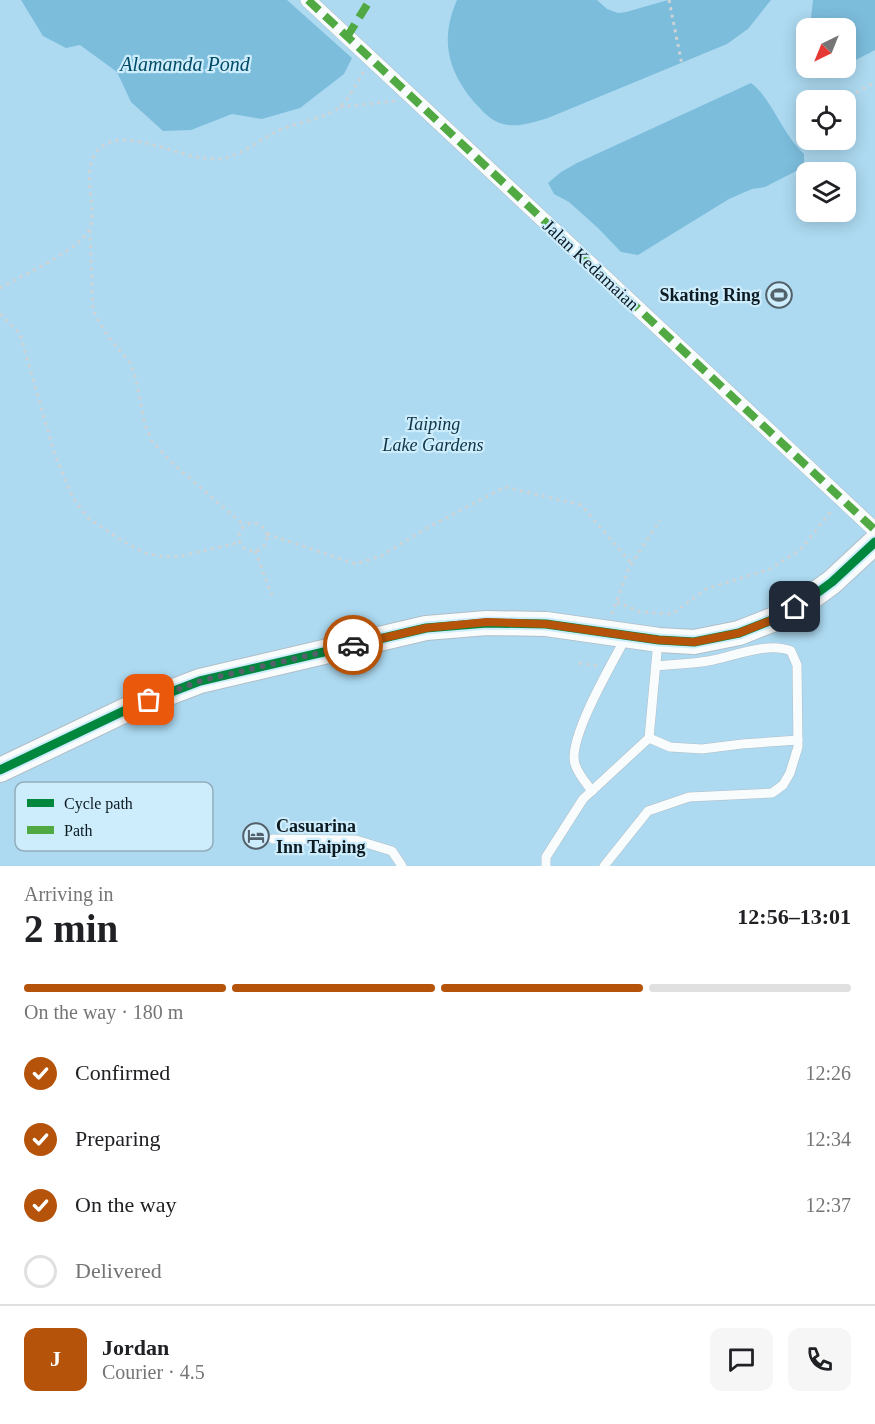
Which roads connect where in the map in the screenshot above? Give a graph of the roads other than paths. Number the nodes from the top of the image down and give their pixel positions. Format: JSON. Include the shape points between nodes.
{"nodes":[{"id":1,"x":308,"y":0,"type":"edge"},
{"id":2,"x":875,"y":530,"type":"edge"},
{"id":3,"x":875,"y":542,"type":"edge"},
{"id":4,"x":617,"y":634,"type":"junction"},
{"id":5,"x":659,"y":640,"type":"junction"},
{"id":6,"x":656,"y":666,"type":"junction"},
{"id":7,"x":649,"y":738,"type":"junction"},
{"id":8,"x":798,"y":740,"type":"junction"},
{"id":9,"x":0,"y":770,"type":"edge"},
{"id":10,"x":592,"y":791,"type":"junction"},
{"id":11,"x":273,"y":839,"type":"dead end"},
{"id":12,"x":402,"y":866,"type":"edge"},
{"id":13,"x":546,"y":866,"type":"edge"},
{"id":14,"x":604,"y":866,"type":"edge"}],
"edges":[{"from":1,"to":2,"type":"street","name":"Jalan Kedamaian"},
{"from":3,"to":5,"type":"street","via":[[832,582],[777,618],[739,633],[694,642]]},
{"from":4,"to":5,"type":"street"},
{"from":4,"to":9,"type":"street","via":[[546,624],[487,622],[415,631],[200,681],[132,707]]},
{"from":4,"to":10,"type":"lane","via":[[574,747],[574,763]]},
{"from":5,"to":6,"type":"lane"},
{"from":6,"to":7,"type":"lane"},
{"from":6,"to":8,"type":"lane","via":[[782,647],[791,651],[797,665]]},
{"from":7,"to":8,"type":"lane","via":[[670,747],[702,749]]},
{"from":7,"to":10,"type":"lane"},
{"from":8,"to":14,"type":"lane","via":[[790,773],[772,793],[689,797],[648,811]]},
{"from":10,"to":13,"type":"lane","via":[[546,857]]},
{"from":11,"to":12,"type":"lane","via":[[356,840],[392,851]]}]}
